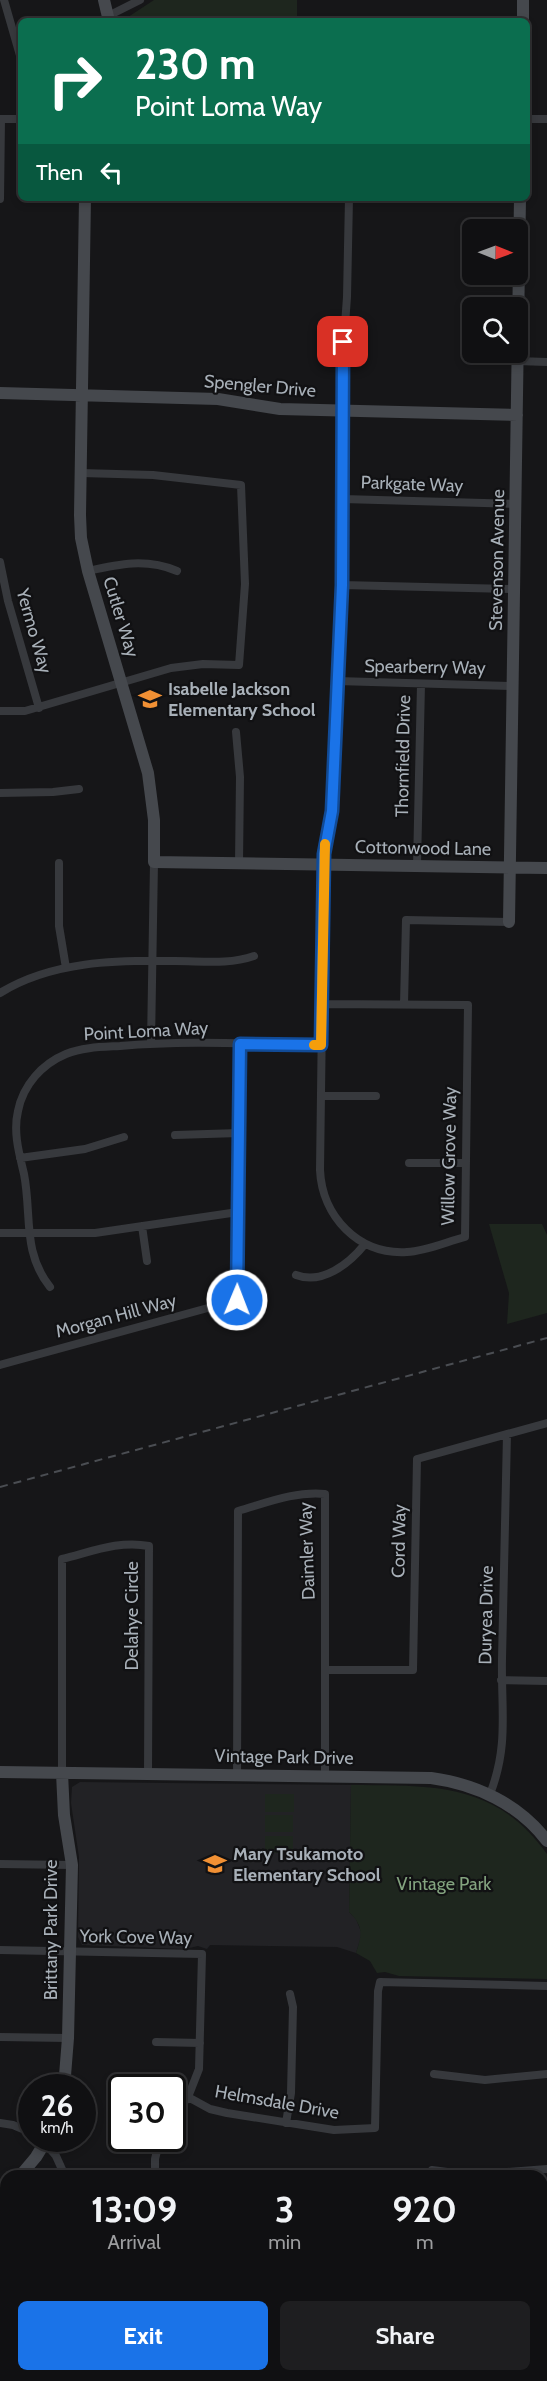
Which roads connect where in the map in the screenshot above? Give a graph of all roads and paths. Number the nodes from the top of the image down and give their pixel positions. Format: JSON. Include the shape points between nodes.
{"nodes":[{"id":1,"x":4,"y":0,"type":"edge"},
{"id":2,"x":104,"y":0,"type":"edge"},
{"id":3,"x":140,"y":0,"type":"edge"},
{"id":4,"x":523,"y":0,"type":"edge"},
{"id":5,"x":109,"y":18,"type":"edge"},
{"id":6,"x":523,"y":18,"type":"edge"},
{"id":7,"x":18,"y":49,"type":"edge"},
{"id":8,"x":1,"y":119,"type":"edge"},
{"id":9,"x":18,"y":119,"type":"edge"},
{"id":10,"x":530,"y":119,"type":"edge"},
{"id":11,"x":547,"y":119,"type":"edge"},
{"id":12,"x":0,"y":199,"type":"edge"},
{"id":13,"x":85,"y":201,"type":"edge"},
{"id":14,"x":349,"y":201,"type":"edge"},
{"id":15,"x":520,"y":201,"type":"edge"},
{"id":16,"x":519,"y":297,"type":"edge"},
{"id":17,"x":528,"y":361,"type":"edge"},
{"id":18,"x":547,"y":362,"type":"edge"},
{"id":19,"x":518,"y":363,"type":"edge"},
{"id":20,"x":0,"y":393,"type":"edge"},
{"id":21,"x":82,"y":396,"type":"junction"},
{"id":22,"x":341,"y":411,"type":"junction"},
{"id":23,"x":517,"y":415,"type":"junction"},
{"id":24,"x":81,"y":473,"type":"junction"},
{"id":25,"x":343,"y":499,"type":"junction"},
{"id":26,"x":515,"y":504,"type":"junction"},
{"id":27,"x":0,"y":562,"type":"edge"},
{"id":28,"x":88,"y":571,"type":"junction"},
{"id":29,"x":177,"y":571,"type":"dead end"},
{"id":30,"x":342,"y":585,"type":"junction"},
{"id":31,"x":514,"y":589,"type":"junction"},
{"id":32,"x":337,"y":681,"type":"junction"},
{"id":33,"x":122,"y":682,"type":"junction"},
{"id":34,"x":421,"y":684,"type":"junction"},
{"id":35,"x":513,"y":686,"type":"junction"},
{"id":36,"x":39,"y":708,"type":"junction"},
{"id":37,"x":0,"y":711,"type":"edge"},
{"id":38,"x":236,"y":732,"type":"dead end"},
{"id":39,"x":79,"y":789,"type":"dead end"},
{"id":40,"x":0,"y":794,"type":"edge"},
{"id":41,"x":154,"y":862,"type":"junction"},
{"id":42,"x":59,"y":863,"type":"dead end"},
{"id":43,"x":240,"y":863,"type":"junction"},
{"id":44,"x":324,"y":864,"type":"junction"},
{"id":45,"x":417,"y":866,"type":"junction"},
{"id":46,"x":510,"y":867,"type":"junction"},
{"id":47,"x":547,"y":868,"type":"edge"},
{"id":48,"x":509,"y":922,"type":"joint"},
{"id":49,"x":254,"y":956,"type":"dead end"},
{"id":50,"x":152,"y":960,"type":"junction"},
{"id":51,"x":66,"y":968,"type":"junction"},
{"id":52,"x":0,"y":993,"type":"edge"},
{"id":53,"x":322,"y":1004,"type":"junction"},
{"id":54,"x":404,"y":1004,"type":"junction"},
{"id":55,"x":151,"y":1043,"type":"junction"},
{"id":56,"x":240,"y":1044,"type":"junction"},
{"id":57,"x":321,"y":1045,"type":"junction"},
{"id":58,"x":321,"y":1096,"type":"junction"},
{"id":59,"x":376,"y":1096,"type":"dead end"},
{"id":60,"x":239,"y":1133,"type":"junction"},
{"id":61,"x":175,"y":1135,"type":"dead end"},
{"id":62,"x":124,"y":1137,"type":"dead end"},
{"id":63,"x":20,"y":1158,"type":"junction"},
{"id":64,"x":409,"y":1163,"type":"dead end"},
{"id":65,"x":466,"y":1163,"type":"junction"},
{"id":66,"x":238,"y":1212,"type":"junction"},
{"id":67,"x":142,"y":1226,"type":"junction"},
{"id":68,"x":0,"y":1233,"type":"edge"},
{"id":69,"x":29,"y":1234,"type":"junction"},
{"id":70,"x":365,"y":1244,"type":"junction"},
{"id":71,"x":147,"y":1261,"type":"dead end"},
{"id":72,"x":296,"y":1275,"type":"dead end"},
{"id":73,"x":50,"y":1287,"type":"dead end"},
{"id":74,"x":0,"y":1365,"type":"edge"},
{"id":75,"x":547,"y":1423,"type":"edge"},
{"id":76,"x":507,"y":1434,"type":"junction"},
{"id":77,"x":325,"y":1670,"type":"junction"},
{"id":78,"x":501,"y":1680,"type":"junction"},
{"id":79,"x":547,"y":1681,"type":"edge"},
{"id":80,"x":0,"y":1772,"type":"edge"},
{"id":81,"x":62,"y":1773,"type":"junction"},
{"id":82,"x":148,"y":1774,"type":"junction"},
{"id":83,"x":237,"y":1775,"type":"junction"},
{"id":84,"x":325,"y":1776,"type":"junction"},
{"id":85,"x":489,"y":1794,"type":"junction"},
{"id":86,"x":547,"y":1841,"type":"edge"},
{"id":87,"x":0,"y":1864,"type":"edge"},
{"id":88,"x":72,"y":1865,"type":"junction"},
{"id":89,"x":0,"y":1950,"type":"edge"},
{"id":90,"x":70,"y":1952,"type":"junction"},
{"id":91,"x":547,"y":1986,"type":"edge"},
{"id":92,"x":290,"y":1994,"type":"dead end"},
{"id":93,"x":0,"y":2037,"type":"edge"},
{"id":94,"x":68,"y":2038,"type":"junction"},
{"id":95,"x":156,"y":2042,"type":"dead end"},
{"id":96,"x":200,"y":2043,"type":"junction"},
{"id":97,"x":65,"y":2074,"type":"edge"},
{"id":98,"x":434,"y":2074,"type":"dead end"},
{"id":99,"x":547,"y":2074,"type":"edge"},
{"id":100,"x":188,"y":2097,"type":"junction"},
{"id":101,"x":186,"y":2100,"type":"edge"},
{"id":102,"x":286,"y":2122,"type":"junction"},
{"id":103,"x":0,"y":2124,"type":"edge"},
{"id":104,"x":18,"y":2127,"type":"edge"},
{"id":105,"x":36,"y":2152,"type":"edge"},
{"id":106,"x":53,"y":2152,"type":"edge"},
{"id":107,"x":157,"y":2152,"type":"edge"},
{"id":108,"x":24,"y":2170,"type":"edge"},
{"id":109,"x":62,"y":2170,"type":"edge"},
{"id":110,"x":155,"y":2170,"type":"edge"}],
"edges":[{"from":1,"to":7,"type":"street"},
{"from":2,"to":5,"type":"street"},
{"from":3,"to":5,"type":"street"},
{"from":4,"to":6,"type":"street"},
{"from":8,"to":9,"type":"street"},
{"from":8,"to":12,"type":"street"},
{"from":10,"to":11,"type":"street"},
{"from":13,"to":21,"type":"street","name":"Cutler Way"},
{"from":14,"to":22,"type":"street","name":"Willow Grove Way"},
{"from":15,"to":16,"type":"street","name":"Stevenson Avenue"},
{"from":17,"to":18,"type":"street"},
{"from":19,"to":23,"type":"street","name":"Stevenson Avenue"},
{"from":20,"to":21,"type":"street","name":"Spengler Drive"},
{"from":21,"to":22,"type":"street","name":"Spengler Drive","via":[[228,399],[280,409]]},
{"from":21,"to":24,"type":"street","name":"Cutler Way"},
{"from":22,"to":23,"type":"street","name":"Spengler Drive"},
{"from":22,"to":25,"type":"street","name":"Willow Grove Way"},
{"from":23,"to":26,"type":"street","name":"Stevenson Avenue"},
{"from":24,"to":28,"type":"street","name":"Cutler Way","via":[[81,538]]},
{"from":24,"to":33,"type":"street","via":[[153,475],[241,485],[245,573],[239,665],[186,664]]},
{"from":25,"to":26,"type":"street","name":"Parkgate Way"},
{"from":25,"to":30,"type":"street","name":"Willow Grove Way"},
{"from":26,"to":31,"type":"street","name":"Stevenson Avenue"},
{"from":27,"to":36,"type":"street","name":"Yermo Way"},
{"from":28,"to":29,"type":"street","via":[[141,562]]},
{"from":28,"to":33,"type":"street","name":"Cutler Way"},
{"from":30,"to":31,"type":"street"},
{"from":30,"to":32,"type":"street","name":"Willow Grove Way"},
{"from":31,"to":35,"type":"street","name":"Stevenson Avenue"},
{"from":32,"to":34,"type":"street","name":"Spearberry Way"},
{"from":32,"to":44,"type":"street","name":"Willow Grove Way","via":[[331,819]]},
{"from":33,"to":36,"type":"street"},
{"from":33,"to":41,"type":"street","name":"Cutler Way","via":[[148,773]]},
{"from":34,"to":35,"type":"street","name":"Spearberry Way"},
{"from":34,"to":45,"type":"street","name":"Thornfield Drive"},
{"from":35,"to":46,"type":"street","name":"Stevenson Avenue"},
{"from":36,"to":37,"type":"street"},
{"from":38,"to":43,"type":"street"},
{"from":39,"to":40,"type":"street"},
{"from":41,"to":43,"type":"street","name":"Cottonwood Lane"},
{"from":41,"to":50,"type":"street","name":"Cutler Way"},
{"from":42,"to":51,"type":"street","via":[[59,926]]},
{"from":43,"to":44,"type":"street","name":"Cottonwood Lane"},
{"from":44,"to":45,"type":"street","name":"Cottonwood Lane"},
{"from":44,"to":53,"type":"street","name":"Willow Grove Way"},
{"from":45,"to":46,"type":"street","name":"Cottonwood Lane"},
{"from":46,"to":47,"type":"street","name":"Cottonwood Lane"},
{"from":46,"to":48,"type":"street","name":"Stevenson Avenue"},
{"from":48,"to":54,"type":"street","via":[[406,920]]},
{"from":49,"to":50,"type":"street","via":[[229,962]]},
{"from":50,"to":51,"type":"street"},
{"from":50,"to":55,"type":"street","name":"Cutler Way"},
{"from":51,"to":52,"type":"street","via":[[28,978]]},
{"from":53,"to":54,"type":"street","name":"Willow Grove Way"},
{"from":53,"to":57,"type":"street","name":"Willow Grove Way"},
{"from":54,"to":65,"type":"street","name":"Willow Grove Way","via":[[468,1005]]},
{"from":55,"to":56,"type":"street","name":"Point Loma Way"},
{"from":55,"to":63,"type":"street","name":"Point Loma Way","via":[[81,1050],[57,1058],[43,1068],[27,1088],[18,1111],[16,1136]]},
{"from":56,"to":57,"type":"street","name":"Point Loma Way"},
{"from":56,"to":60,"type":"street","name":"Morgan Hill Way"},
{"from":57,"to":58,"type":"street","name":"Willow Grove Way"},
{"from":58,"to":59,"type":"street"},
{"from":58,"to":70,"type":"street","name":"Willow Grove Way","via":[[323,1195],[340,1225]]},
{"from":60,"to":61,"type":"street"},
{"from":60,"to":66,"type":"street","name":"Morgan Hill Way"},
{"from":62,"to":63,"type":"street","via":[[85,1149]]},
{"from":63,"to":69,"type":"street","name":"Point Loma Way"},
{"from":64,"to":65,"type":"street"},
{"from":65,"to":70,"type":"street","name":"Willow Grove Way","via":[[465,1237],[406,1252]]},
{"from":66,"to":67,"type":"street"},
{"from":66,"to":74,"type":"street","name":"Morgan Hill Way","via":[[237,1300]]},
{"from":67,"to":69,"type":"street","via":[[86,1233]]},
{"from":67,"to":71,"type":"street"},
{"from":68,"to":69,"type":"street"},
{"from":69,"to":73,"type":"street","name":"Point Loma Way","via":[[34,1261]]},
{"from":70,"to":72,"type":"street","via":[[332,1272],[312,1278]]},
{"from":75,"to":76,"type":"street","name":"Cord Way"},
{"from":76,"to":77,"type":"street","name":"Cord Way","via":[[417,1459],[413,1670]]},
{"from":76,"to":78,"type":"street","name":"Duryea Drive"},
{"from":77,"to":83,"type":"street","name":"Daimler Way","via":[[325,1494],[300,1494],[238,1511]]},
{"from":77,"to":84,"type":"street","name":"Daimler Way"},
{"from":78,"to":79,"type":"street"},
{"from":78,"to":85,"type":"street","name":"Duryea Drive","via":[[502,1750]]},
{"from":80,"to":81,"type":"street","name":"Vintage Park Drive"},
{"from":81,"to":82,"type":"street","name":"Vintage Park Drive"},
{"from":81,"to":82,"type":"street","name":"Delahye Circle","via":[[62,1559],[132,1543],[149,1546]]},
{"from":81,"to":88,"type":"street","name":"Brittany Park Drive"},
{"from":82,"to":83,"type":"street","name":"Vintage Park Drive"},
{"from":83,"to":84,"type":"street","name":"Vintage Park Drive"},
{"from":84,"to":85,"type":"street","name":"Vintage Park Drive","via":[[431,1778]]},
{"from":85,"to":86,"type":"street","name":"Vintage Park Drive","via":[[518,1812]]},
{"from":87,"to":88,"type":"street"},
{"from":88,"to":90,"type":"street","name":"Brittany Park Drive"},
{"from":89,"to":90,"type":"street","name":"York Cove Way"},
{"from":90,"to":94,"type":"street","name":"Brittany Park Drive"},
{"from":90,"to":96,"type":"street","name":"York Cove Way","via":[[202,1954]]},
{"from":91,"to":102,"type":"street","name":"Helmsdale Drive","via":[[380,1982],[375,2128],[334,2130]]},
{"from":92,"to":102,"type":"street","via":[[291,2093]]},
{"from":93,"to":94,"type":"street"},
{"from":94,"to":97,"type":"street","name":"Brittany Park Drive"},
{"from":95,"to":96,"type":"street"},
{"from":96,"to":100,"type":"street","via":[[199,2069]]},
{"from":98,"to":99,"type":"street","via":[[485,2080]]},
{"from":100,"to":101,"type":"street"},
{"from":100,"to":102,"type":"street","name":"Helmsdale Drive","via":[[219,2112]]},
{"from":103,"to":104,"type":"street"},
{"from":105,"to":108,"type":"street"},
{"from":106,"to":109,"type":"street"},
{"from":107,"to":110,"type":"street"}]}
